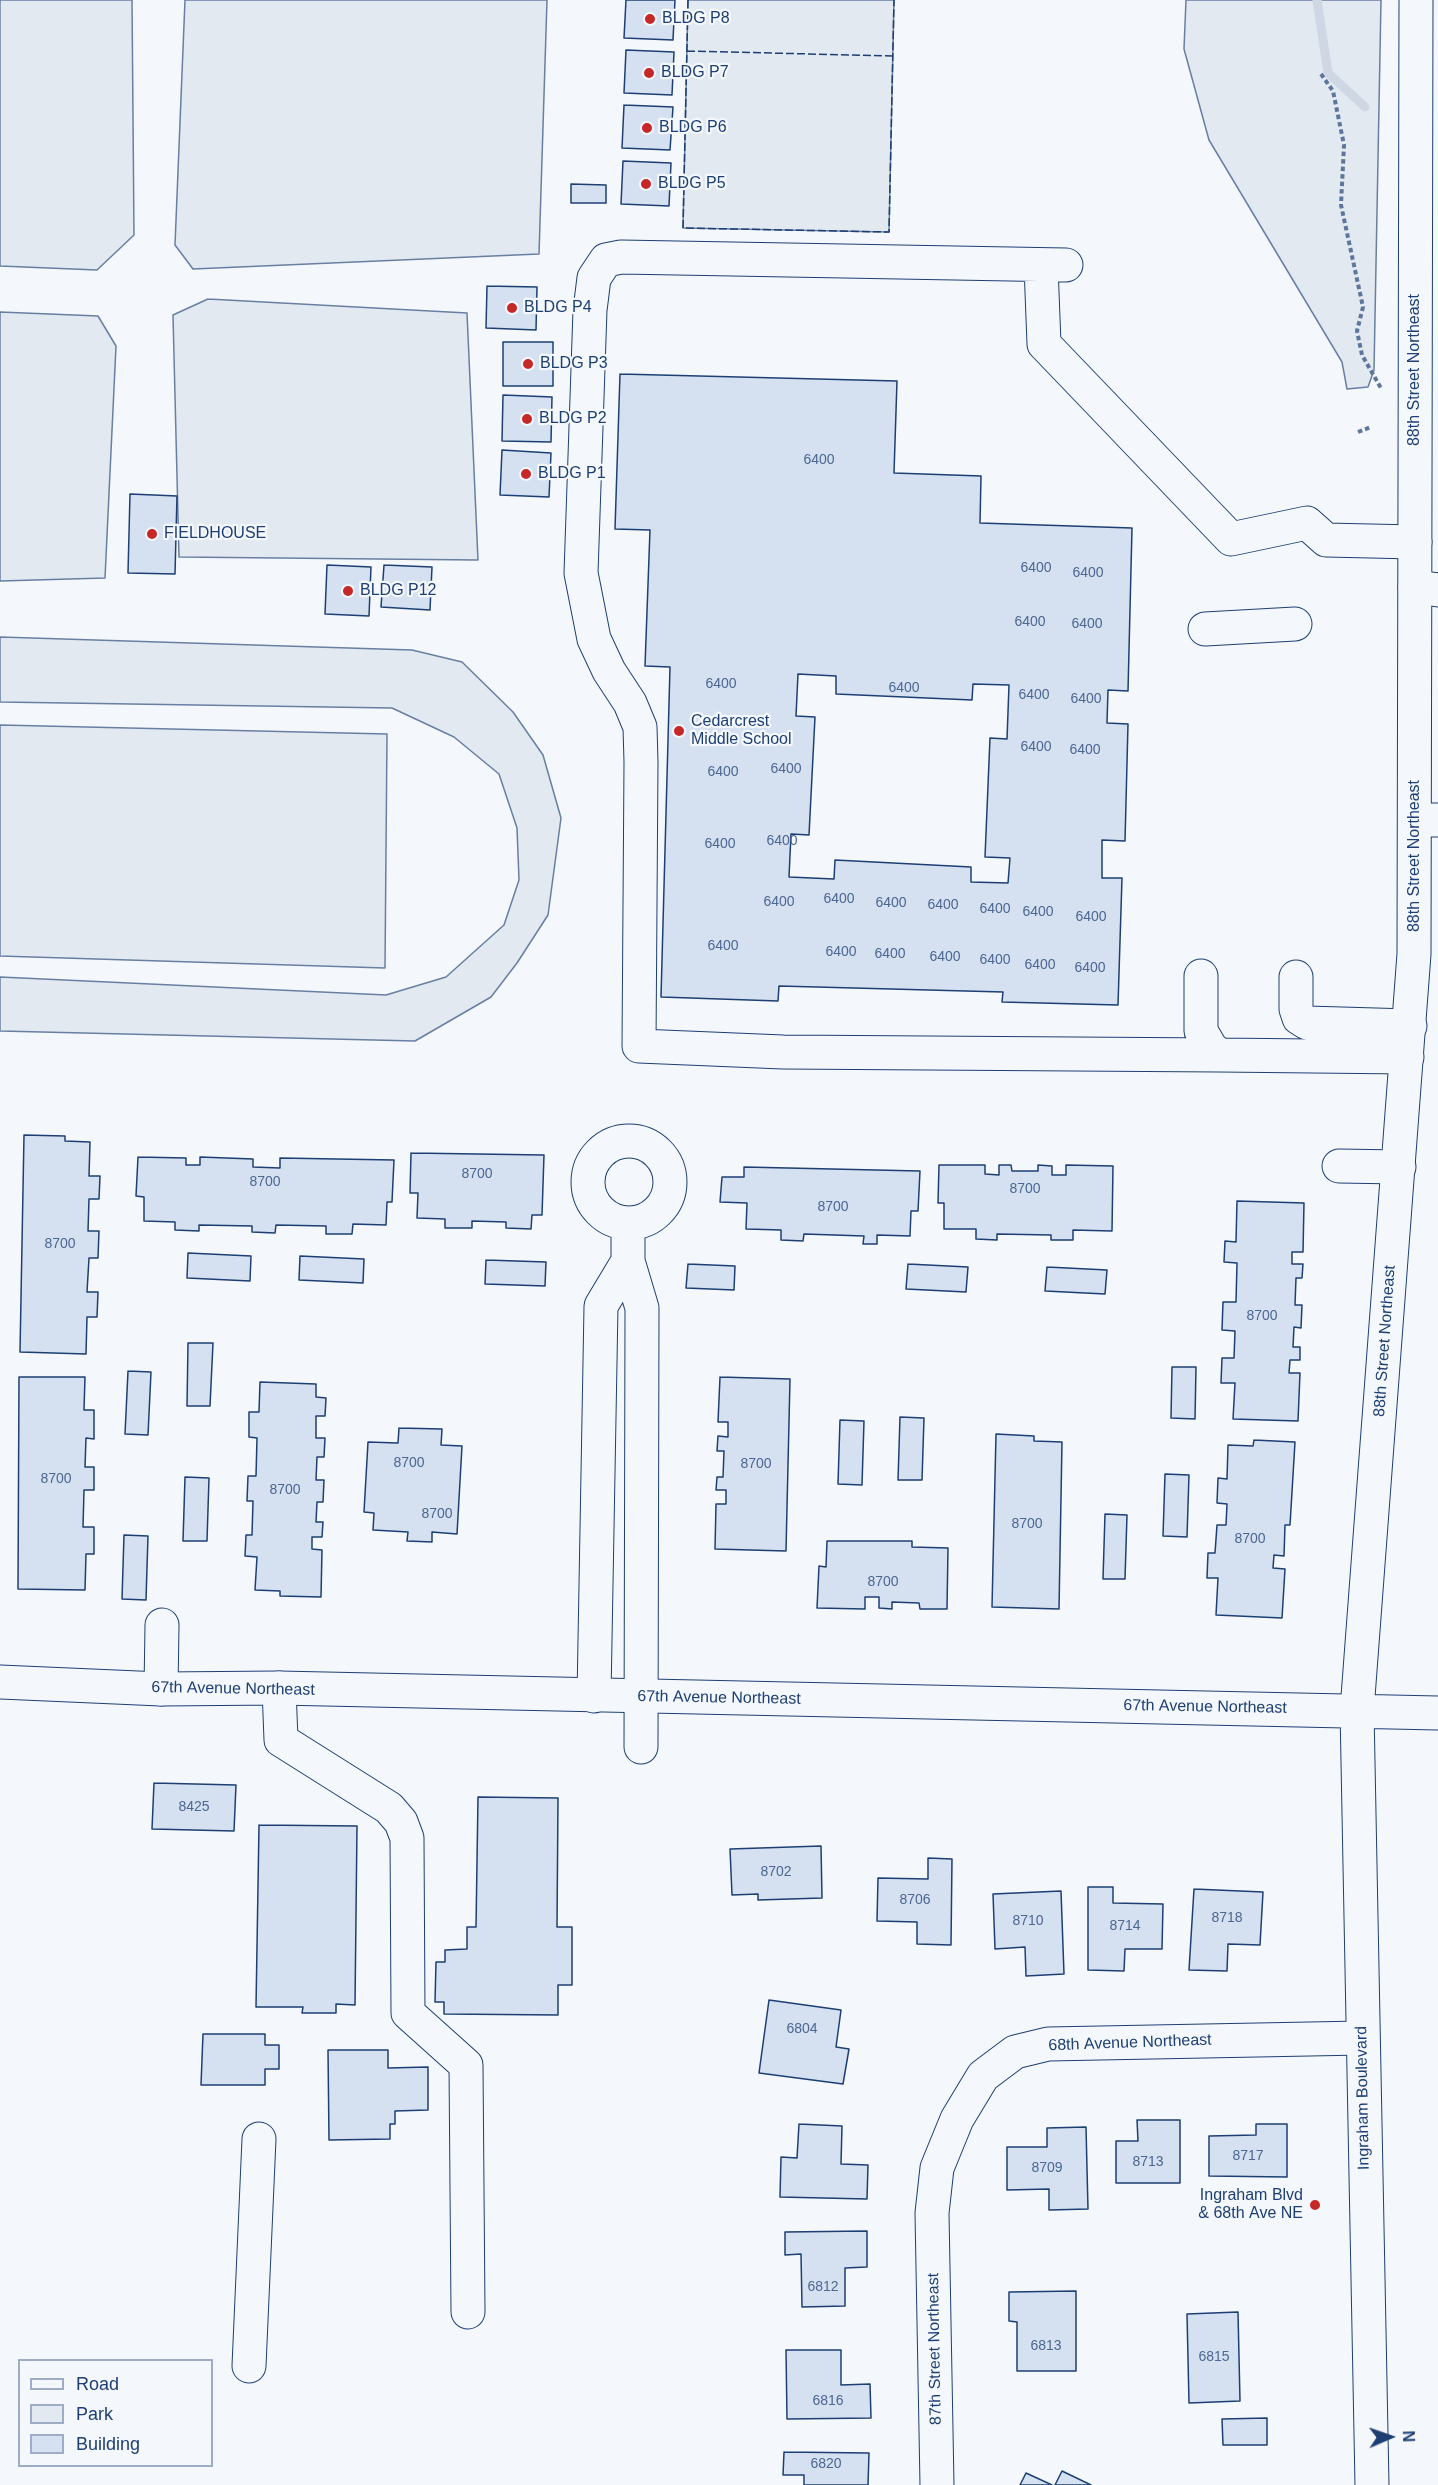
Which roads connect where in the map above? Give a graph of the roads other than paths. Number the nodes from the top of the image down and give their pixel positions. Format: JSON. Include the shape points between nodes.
{"nodes":[{"id":1,"x":1416,"y":0,"type":"edge"},
{"id":2,"x":1415,"y":542,"type":"junction"},
{"id":3,"x":1426,"y":589,"type":"edge"},
{"id":4,"x":1295,"y":624,"type":"dead end"},
{"id":5,"x":1205,"y":628,"type":"dead end"},
{"id":6,"x":1427,"y":820,"type":"edge"},
{"id":7,"x":1201,"y":976,"type":"dead end"},
{"id":8,"x":1296,"y":976,"type":"dead end"},
{"id":9,"x":1408,"y":1042,"type":"junction"},
{"id":10,"x":1219,"y":1054,"type":"junction"},
{"id":11,"x":1339,"y":1166,"type":"dead end"},
{"id":12,"x":1399,"y":1167,"type":"junction"},
{"id":13,"x":628,"y":1224,"type":"dead end"},
{"id":14,"x":628,"y":1261,"type":"junction"},
{"id":15,"x":601,"y":1306,"type":"junction"},
{"id":16,"x":642,"y":1308,"type":"junction"},
{"id":17,"x":162,"y":1625,"type":"dead end"},
{"id":18,"x":0,"y":1682,"type":"edge"},
{"id":19,"x":279,"y":1688,"type":"junction"},
{"id":20,"x":161,"y":1689,"type":"junction"},
{"id":21,"x":594,"y":1696,"type":"junction"},
{"id":22,"x":641,"y":1696,"type":"junction"},
{"id":23,"x":1356,"y":1710,"type":"junction"},
{"id":24,"x":1438,"y":1713,"type":"edge"},
{"id":25,"x":641,"y":1747,"type":"dead end"},
{"id":26,"x":1362,"y":2038,"type":"junction"},
{"id":27,"x":259,"y":2139,"type":"dead end"},
{"id":28,"x":932,"y":2212,"type":"joint"},
{"id":29,"x":468,"y":2312,"type":"dead end"},
{"id":30,"x":249,"y":2366,"type":"dead end"},
{"id":31,"x":937,"y":2485,"type":"edge"},
{"id":32,"x":1372,"y":2485,"type":"edge"}],
"edges":[{"from":1,"to":2,"type":"main road","name":"88th Street Northeast"},
{"from":2,"to":3,"type":"main road","name":"88th Street Northeast"},
{"from":2,"to":10,"type":"main road","via":[[1326,540],[1307,523],[1231,539],[1044,344],[1054,266],[621,256],[606,260],[594,278],[581,573],[594,639],[640,727],[639,1046],[783,1052]]},
{"from":3,"to":6,"type":"main road","name":"88th Street Northeast"},
{"from":4,"to":5,"type":"main road"},
{"from":6,"to":9,"type":"main road","name":"88th Street Northeast"},
{"from":7,"to":10,"type":"main road","via":[[1201,1031]]},
{"from":8,"to":9,"type":"main road","via":[[1296,1008],[1299,1018],[1307,1023]]},
{"from":9,"to":10,"type":"main road"},
{"from":9,"to":12,"type":"main road","name":"88th Street Northeast"},
{"from":11,"to":12,"type":"main road"},
{"from":12,"to":23,"type":"main road","name":"88th Street Northeast"},
{"from":13,"to":14,"type":"main road"},
{"from":14,"to":15,"type":"main road"},
{"from":14,"to":16,"type":"main road"},
{"from":15,"to":16,"type":"main road"},
{"from":15,"to":21,"type":"main road"},
{"from":16,"to":22,"type":"main road"},
{"from":17,"to":20,"type":"main road"},
{"from":18,"to":20,"type":"main road","name":"67th Avenue Northeast"},
{"from":19,"to":20,"type":"main road","name":"67th Avenue Northeast"},
{"from":19,"to":21,"type":"main road","name":"67th Avenue Northeast"},
{"from":19,"to":29,"type":"main road","via":[[281,1740],[389,1808],[407,1838],[408,2013],[466,2065]]},
{"from":21,"to":22,"type":"main road","name":"67th Avenue Northeast"},
{"from":22,"to":23,"type":"main road","name":"67th Avenue Northeast"},
{"from":22,"to":25,"type":"main road"},
{"from":23,"to":24,"type":"main road","name":"67th Avenue Northeast"},
{"from":23,"to":26,"type":"main road","name":"Ingraham Boulevard"},
{"from":26,"to":28,"type":"main road","name":"68th Avenue Northeast","via":[[1048,2044],[1015,2052],[983,2076],[957,2119],[937,2168]]},
{"from":26,"to":32,"type":"main road","name":"Ingraham Boulevard"},
{"from":27,"to":30,"type":"main road"},
{"from":28,"to":31,"type":"main road","name":"87th Street Northeast"}]}
